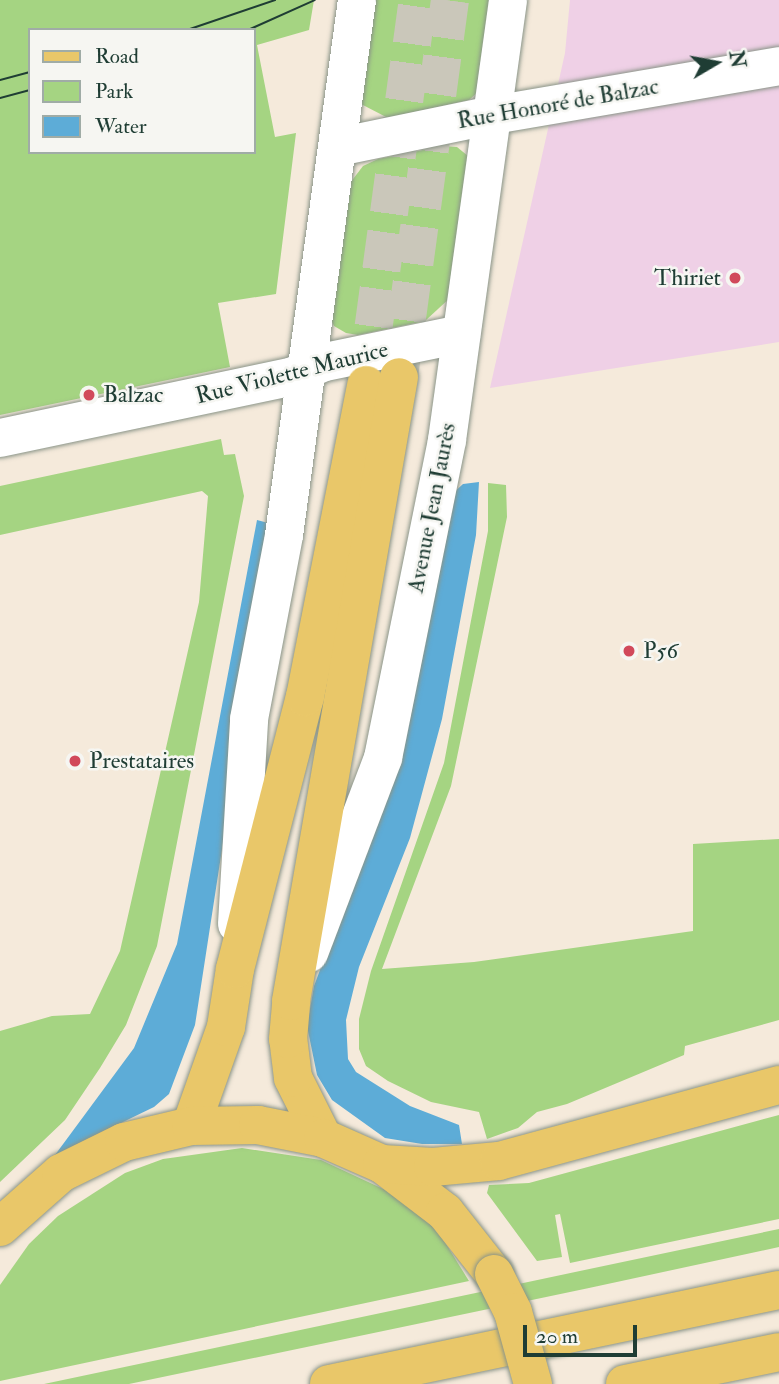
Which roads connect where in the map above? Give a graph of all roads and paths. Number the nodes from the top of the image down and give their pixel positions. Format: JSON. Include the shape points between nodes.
{"nodes":[{"id":1,"x":357,"y":0,"type":"edge"},
{"id":2,"x":508,"y":0,"type":"edge"},
{"id":3,"x":779,"y":66,"type":"edge"},
{"id":4,"x":493,"y":115,"type":"junction"},
{"id":5,"x":338,"y":147,"type":"junction"},
{"id":6,"x":461,"y":334,"type":"junction"},
{"id":7,"x":309,"y":369,"type":"junction"},
{"id":8,"x":0,"y":438,"type":"edge"},
{"id":9,"x":235,"y":968,"type":"junction"},
{"id":10,"x":290,"y":1000,"type":"junction"},
{"id":11,"x":779,"y":1085,"type":"edge"},
{"id":12,"x":191,"y":1126,"type":"junction"},
{"id":13,"x":323,"y":1138,"type":"junction"},
{"id":14,"x":382,"y":1164,"type":"junction"},
{"id":15,"x":0,"y":1227,"type":"edge"},
{"id":16,"x":779,"y":1290,"type":"edge"},
{"id":17,"x":779,"y":1352,"type":"edge"},
{"id":18,"x":329,"y":1384,"type":"edge"},
{"id":19,"x":533,"y":1384,"type":"edge"},
{"id":20,"x":625,"y":1384,"type":"edge"}],
"edges":[{"from":1,"to":5,"type":"street","name":"Avenue Jean Jaurès"},
{"from":2,"to":4,"type":"street","name":"Avenue Jean Jaurès"},
{"from":3,"to":4,"type":"street","name":"Rue Honoré de Balzac"},
{"from":4,"to":5,"type":"street","name":"Rue Honoré de Balzac"},
{"from":4,"to":6,"type":"street","name":"Avenue Jean Jaurès"},
{"from":5,"to":7,"type":"street","name":"Avenue Jean Jaurès"},
{"from":6,"to":7,"type":"street","name":"Rue Violette Maurice"},
{"from":6,"to":10,"type":"street","name":"Avenue Jean Jaurès","via":[[447,440],[383,758]]},
{"from":7,"to":8,"type":"street","name":"Rue Violette Maurice"},
{"from":7,"to":9,"type":"street","name":"Avenue Jean Jaurès","via":[[249,719]]},
{"from":9,"to":10,"type":"main road","name":"Avenue Jean Jaurès","via":[[382,381]]},
{"from":9,"to":12,"type":"main road","name":"Avenue Jean Jaurès","via":[[226,1027]]},
{"from":10,"to":13,"type":"main road","name":"Avenue Jean Jaurès","via":[[293,1078]]},
{"from":11,"to":14,"type":"main road","via":[[499,1161],[433,1167]]},
{"from":12,"to":13,"type":"main road","via":[[258,1125]]},
{"from":12,"to":15,"type":"main road","via":[[124,1142],[61,1173]]},
{"from":13,"to":14,"type":"main road"},
{"from":14,"to":19,"type":"main road","bridge":true,"via":[[445,1212],[494,1274],[517,1325]]},
{"from":16,"to":18,"type":"main road"},
{"from":17,"to":20,"type":"main road"}]}
